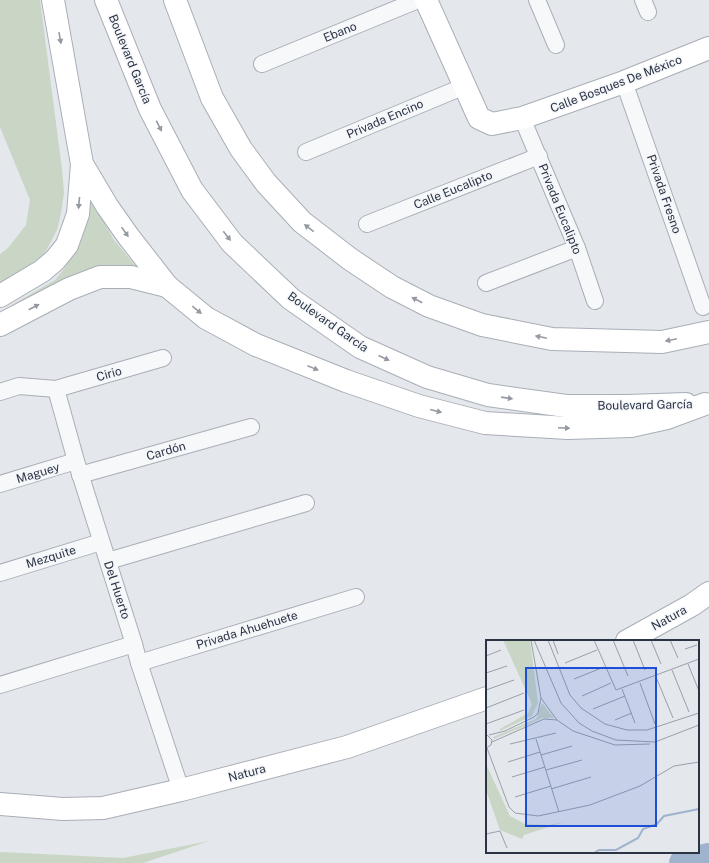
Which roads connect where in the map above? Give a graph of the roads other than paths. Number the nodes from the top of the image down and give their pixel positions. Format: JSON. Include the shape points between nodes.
{"nodes":[{"id":1,"x":53,"y":0,"type":"edge"},
{"id":2,"x":106,"y":0,"type":"edge"},
{"id":3,"x":175,"y":0,"type":"edge"},
{"id":4,"x":418,"y":0,"type":"edge"},
{"id":5,"x":426,"y":0,"type":"edge"},
{"id":6,"x":537,"y":0,"type":"edge"},
{"id":7,"x":556,"y":45,"type":"dead end"},
{"id":8,"x":709,"y":49,"type":"edge"},
{"id":9,"x":262,"y":64,"type":"dead end"},
{"id":10,"x":624,"y":82,"type":"junction"},
{"id":11,"x":465,"y":86,"type":"junction"},
{"id":12,"x":522,"y":118,"type":"junction"},
{"id":13,"x":306,"y":152,"type":"dead end"},
{"id":14,"x":539,"y":156,"type":"junction"},
{"id":15,"x":82,"y":164,"type":"junction"},
{"id":16,"x":367,"y":224,"type":"dead end"},
{"id":17,"x":577,"y":248,"type":"junction"},
{"id":18,"x":486,"y":283,"type":"dead end"},
{"id":19,"x":167,"y":286,"type":"junction"},
{"id":20,"x":0,"y":296,"type":"edge"},
{"id":21,"x":595,"y":301,"type":"dead end"},
{"id":22,"x":703,"y":307,"type":"dead end"},
{"id":23,"x":0,"y":325,"type":"edge"},
{"id":24,"x":709,"y":332,"type":"edge"},
{"id":25,"x":163,"y":358,"type":"dead end"},
{"id":26,"x":56,"y":389,"type":"junction"},
{"id":27,"x":0,"y":392,"type":"edge"},
{"id":28,"x":707,"y":403,"type":"edge"},
{"id":29,"x":251,"y":427,"type":"dead end"},
{"id":30,"x":78,"y":468,"type":"junction"},
{"id":31,"x":0,"y":484,"type":"edge"},
{"id":32,"x":306,"y":503,"type":"dead end"},
{"id":33,"x":101,"y":542,"type":"junction"},
{"id":34,"x":108,"y":561,"type":"junction"},
{"id":35,"x":0,"y":573,"type":"edge"},
{"id":36,"x":709,"y":593,"type":"edge"},
{"id":37,"x":356,"y":597,"type":"dead end"},
{"id":38,"x":629,"y":640,"type":"edge"},
{"id":39,"x":134,"y":644,"type":"junction"},
{"id":40,"x":139,"y":663,"type":"junction"},
{"id":41,"x":0,"y":685,"type":"edge"},
{"id":42,"x":486,"y":698,"type":"edge"},
{"id":43,"x":181,"y":790,"type":"junction"},
{"id":44,"x":0,"y":804,"type":"edge"}],
"edges":[{"from":1,"to":15,"type":"main road","one_way":true},
{"from":2,"to":28,"type":"main road","name":"Boulevard García","one_way":true,"via":[[150,109],[192,190],[232,243],[291,299],[360,347],[427,377],[488,395],[566,406]]},
{"from":24,"to":3,"type":"main road","one_way":true,"via":[[662,342],[552,339],[482,325],[429,306],[392,287],[302,222],[266,183],[241,149],[212,98]]},
{"from":4,"to":9,"type":"street","name":"Ebano"},
{"from":5,"to":11,"type":"main road","name":"Calle Bosques De México"},
{"from":6,"to":7,"type":"street"},
{"from":8,"to":10,"type":"main road","name":"Calle Bosques De México"},
{"from":10,"to":12,"type":"main road","name":"Calle Bosques De México"},
{"from":10,"to":22,"type":"street","name":"Privada Fresno"},
{"from":11,"to":12,"type":"main road","name":"Calle Bosques De México","via":[[479,118],[492,124]]},
{"from":11,"to":13,"type":"street","name":"Privada Encino"},
{"from":12,"to":14,"type":"street","name":"Privada Eucalipto"},
{"from":14,"to":16,"type":"street","name":"Calle Eucalipto"},
{"from":14,"to":17,"type":"street","name":"Privada Eucalipto"},
{"from":15,"to":19,"type":"main road","one_way":true,"via":[[107,206]]},
{"from":15,"to":20,"type":"main road","one_way":true,"via":[[78,214],[67,245],[42,271]]},
{"from":17,"to":18,"type":"street"},
{"from":17,"to":21,"type":"street","name":"Privada Eucalipto"},
{"from":23,"to":19,"type":"main road","one_way":true,"via":[[69,289],[100,277],[131,277]]},
{"from":19,"to":28,"type":"main road","one_way":true,"via":[[206,318],[256,345],[353,384],[419,406],[485,423],[568,428],[631,426],[667,418]]},
{"from":25,"to":26,"type":"street","name":"Cirio"},
{"from":26,"to":27,"type":"street","via":[[19,386]]},
{"from":26,"to":30,"type":"street","name":"Del Huerto"},
{"from":29,"to":30,"type":"street","name":"Cardón"},
{"from":30,"to":31,"type":"street","name":"Maguey"},
{"from":30,"to":33,"type":"street","name":"Del Huerto"},
{"from":32,"to":34,"type":"street"},
{"from":33,"to":34,"type":"street","name":"Del Huerto"},
{"from":33,"to":35,"type":"street","name":"Mezquite"},
{"from":34,"to":39,"type":"street","name":"Del Huerto"},
{"from":36,"to":38,"type":"main road","name":"Natura"},
{"from":37,"to":40,"type":"street","name":"Privada Ahuehuete"},
{"from":39,"to":40,"type":"street","name":"Del Huerto"},
{"from":39,"to":41,"type":"street"},
{"from":40,"to":43,"type":"street","name":"Del Huerto"},
{"from":42,"to":43,"type":"main road","name":"Natura","via":[[347,747]]},
{"from":43,"to":44,"type":"main road","name":"Natura","via":[[103,808],[63,810]]}]}
